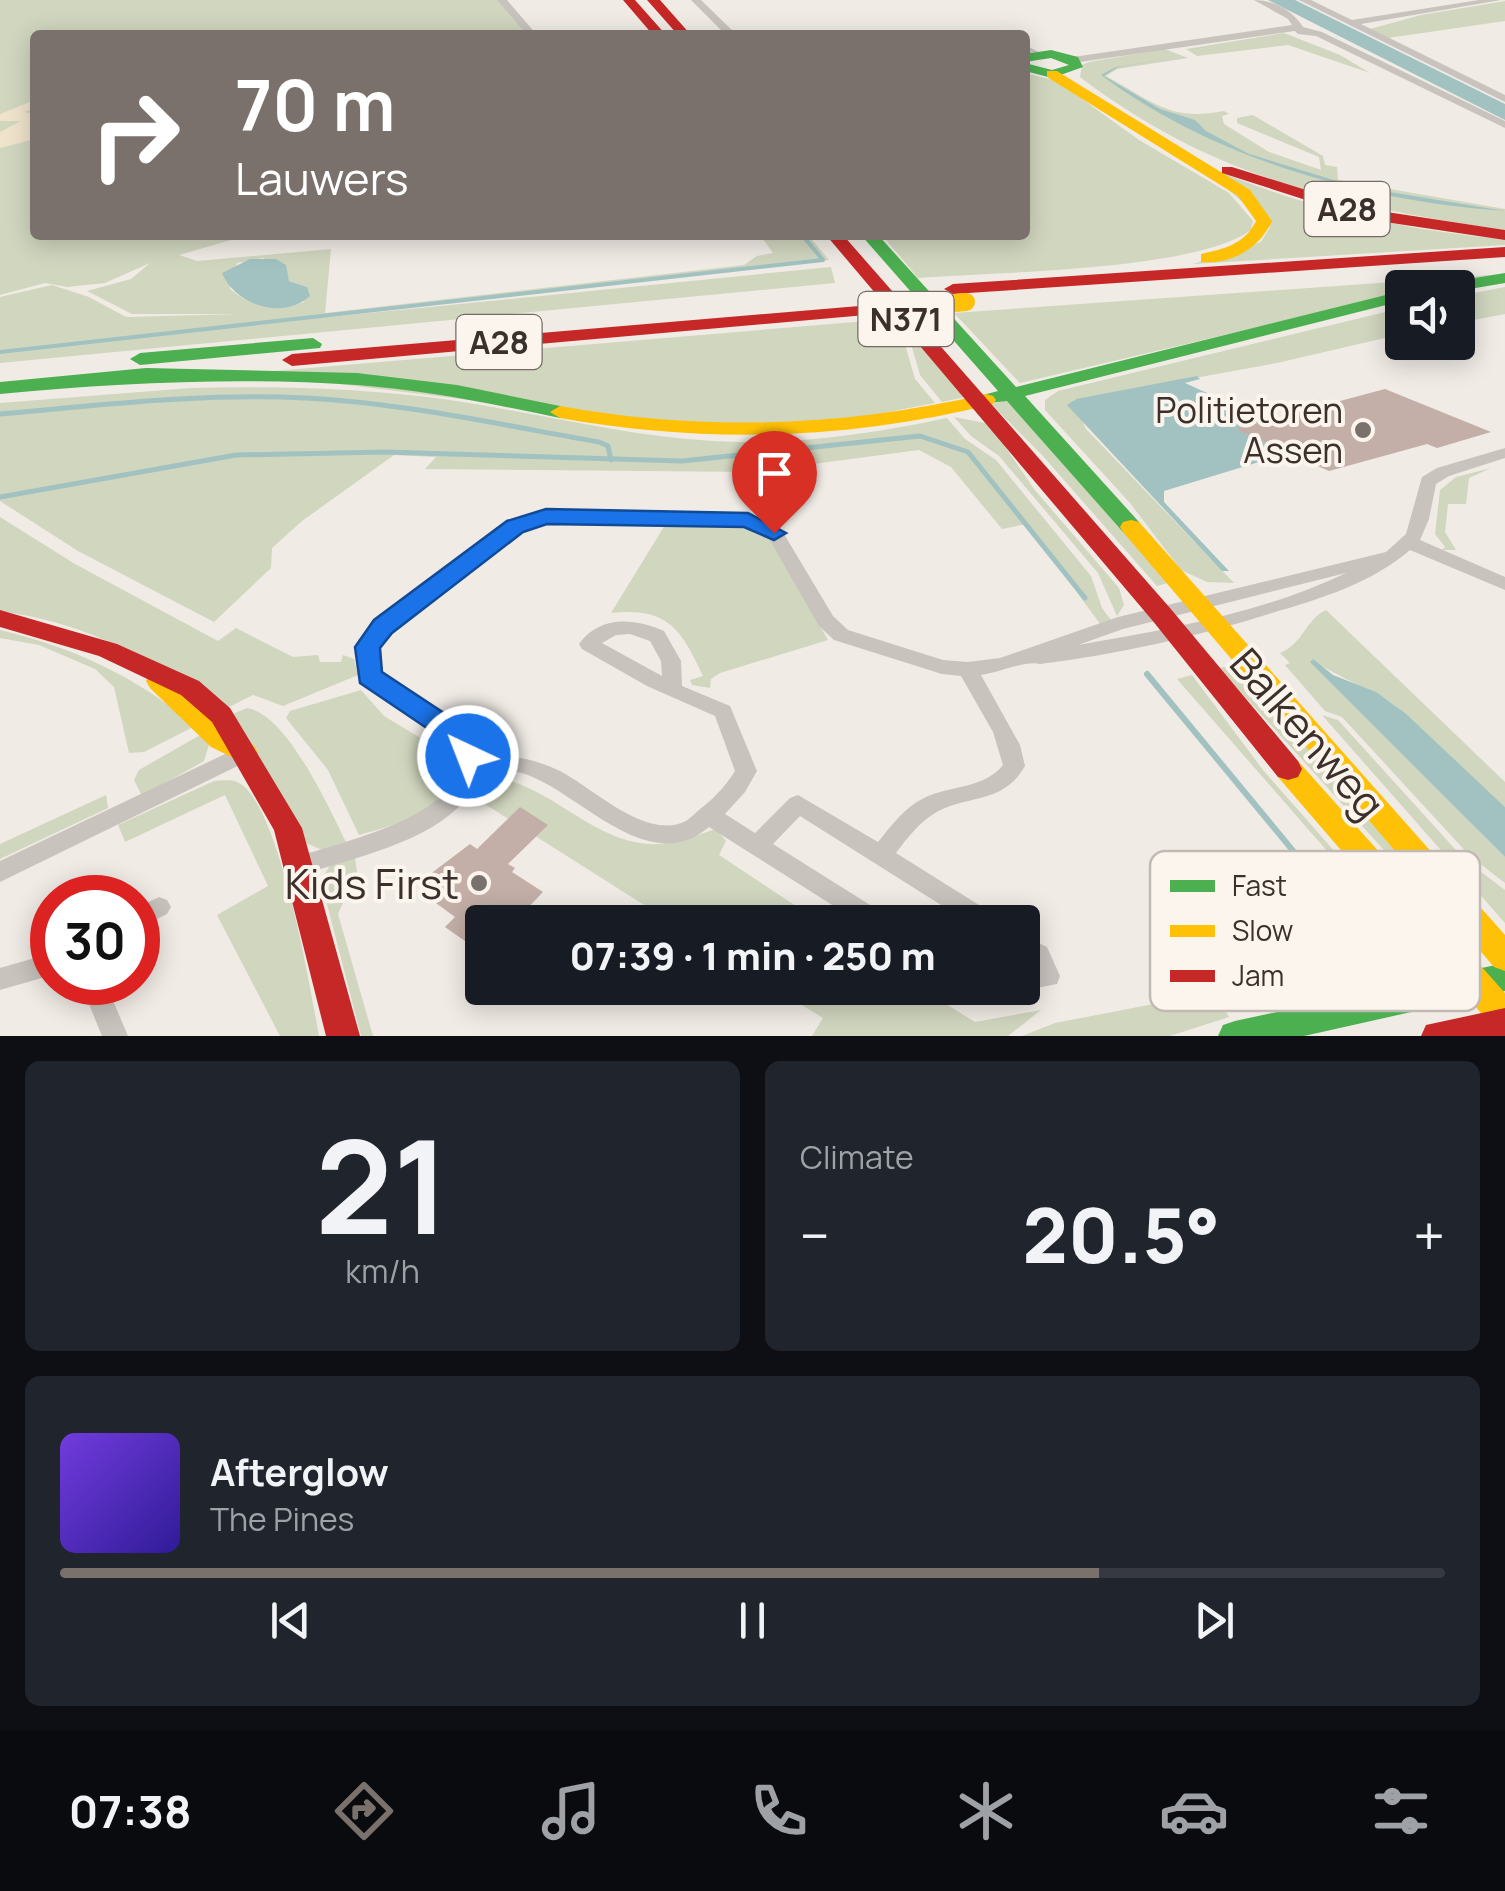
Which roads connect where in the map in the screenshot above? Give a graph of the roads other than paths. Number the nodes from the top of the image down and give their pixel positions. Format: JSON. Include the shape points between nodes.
{"nodes":[{"id":1,"x":502,"y":0,"type":"edge"},
{"id":2,"x":629,"y":0,"type":"edge"},
{"id":3,"x":653,"y":0,"type":"edge"},
{"id":4,"x":696,"y":0,"type":"edge"},
{"id":5,"x":1259,"y":0,"type":"edge"},
{"id":6,"x":1304,"y":0,"type":"edge"},
{"id":7,"x":1496,"y":0,"type":"edge"},
{"id":8,"x":1352,"y":24,"type":"junction"},
{"id":9,"x":1230,"y":29,"type":"dead end"},
{"id":10,"x":528,"y":30,"type":"edge"},
{"id":11,"x":656,"y":30,"type":"edge"},
{"id":12,"x":681,"y":30,"type":"edge"},
{"id":13,"x":727,"y":30,"type":"edge"},
{"id":14,"x":1300,"y":30,"type":"junction"},
{"id":15,"x":1243,"y":36,"type":"junction"},
{"id":16,"x":1040,"y":64,"type":"edge"},
{"id":17,"x":1505,"y":99,"type":"edge"},
{"id":18,"x":1505,"y":126,"type":"edge"},
{"id":19,"x":1505,"y":235,"type":"edge"},
{"id":20,"x":838,"y":240,"type":"edge"},
{"id":21,"x":873,"y":240,"type":"edge"},
{"id":22,"x":1505,"y":252,"type":"edge"},
{"id":23,"x":1505,"y":266,"type":"edge"},
{"id":24,"x":1505,"y":278,"type":"edge"},
{"id":25,"x":1031,"y":283,"type":"junction"},
{"id":26,"x":1475,"y":283,"type":"edge"},
{"id":27,"x":959,"y":296,"type":"junction"},
{"id":28,"x":1385,"y":300,"type":"edge"},
{"id":29,"x":865,"y":303,"type":"junction"},
{"id":30,"x":0,"y":373,"type":"edge"},
{"id":31,"x":127,"y":376,"type":"junction"},
{"id":32,"x":0,"y":388,"type":"edge"},
{"id":33,"x":1012,"y":394,"type":"junction"},
{"id":34,"x":978,"y":402,"type":"junction"},
{"id":35,"x":1505,"y":454,"type":"edge"},
{"id":36,"x":1410,"y":543,"type":"junction"},
{"id":37,"x":1388,"y":557,"type":"junction"},
{"id":38,"x":1505,"y":584,"type":"edge"},
{"id":39,"x":1202,"y":604,"type":"junction"},
{"id":40,"x":0,"y":618,"type":"edge"},
{"id":41,"x":1167,"y":622,"type":"junction"},
{"id":42,"x":1218,"y":623,"type":"junction"},
{"id":43,"x":968,"y":670,"type":"junction"},
{"id":44,"x":672,"y":688,"type":"dead end"},
{"id":45,"x":244,"y":753,"type":"junction"},
{"id":46,"x":468,"y":765,"type":"junction"},
{"id":47,"x":710,"y":816,"type":"junction"},
{"id":48,"x":756,"y":847,"type":"junction"},
{"id":49,"x":1360,"y":851,"type":"edge"},
{"id":50,"x":1414,"y":851,"type":"edge"},
{"id":51,"x":880,"y":856,"type":"junction"},
{"id":52,"x":301,"y":865,"type":"junction"},
{"id":53,"x":0,"y":872,"type":"edge"},
{"id":54,"x":850,"y":905,"type":"edge"},
{"id":55,"x":959,"y":905,"type":"edge"},
{"id":56,"x":1480,"y":928,"type":"edge"},
{"id":57,"x":1505,"y":957,"type":"edge"},
{"id":58,"x":1040,"y":958,"type":"edge"},
{"id":59,"x":30,"y":973,"type":"edge"},
{"id":60,"x":1040,"y":977,"type":"edge"},
{"id":61,"x":1505,"y":977,"type":"edge"},
{"id":62,"x":0,"y":979,"type":"edge"},
{"id":63,"x":1480,"y":983,"type":"edge"},
{"id":64,"x":1480,"y":988,"type":"edge"},
{"id":65,"x":102,"y":1005,"type":"edge"},
{"id":66,"x":1351,"y":1011,"type":"edge"},
{"id":67,"x":1505,"y":1020,"type":"edge"},
{"id":68,"x":115,"y":1036,"type":"edge"},
{"id":69,"x":342,"y":1036,"type":"edge"},
{"id":70,"x":1235,"y":1036,"type":"edge"},
{"id":71,"x":1438,"y":1036,"type":"edge"}],
"edges":[{"from":1,"to":10,"type":"street"},
{"from":2,"to":11,"type":"main road"},
{"from":3,"to":12,"type":"main road"},
{"from":4,"to":13,"type":"street"},
{"from":5,"to":14,"type":"street","via":[[1292,17]]},
{"from":6,"to":8,"type":"street"},
{"from":7,"to":8,"type":"street"},
{"from":8,"to":17,"type":"street"},
{"from":9,"to":15,"type":"street"},
{"from":14,"to":15,"type":"street"},
{"from":14,"to":18,"type":"street"},
{"from":15,"to":16,"type":"street"},
{"from":16,"to":19,"type":"main road","number":"A28","via":[[1249,179],[1365,214]]},
{"from":16,"to":25,"type":"main road","number":"A28","via":[[1244,194],[1264,221],[1248,246],[1219,256]]},
{"from":20,"to":34,"type":"main road","name":"Balkenweg","number":"N371"},
{"from":21,"to":33,"type":"main road","name":"Balkenweg","number":"N371"},
{"from":22,"to":25,"type":"main road","number":"A28"},
{"from":23,"to":27,"type":"main road","number":"A28"},
{"from":24,"to":26,"type":"main road"},
{"from":25,"to":27,"type":"main road","number":"A28"},
{"from":27,"to":29,"type":"main road","number":"A28","bridge":true},
{"from":28,"to":33,"type":"main road","number":"A28"},
{"from":29,"to":30,"type":"main road","number":"A28"},
{"from":29,"to":31,"type":"main road","number":"A28"},
{"from":31,"to":32,"type":"main road","number":"A28"},
{"from":31,"to":34,"type":"main road","number":"A28","via":[[389,382],[601,423],[708,434],[852,427]]},
{"from":33,"to":34,"type":"main road","number":"A28"},
{"from":33,"to":39,"type":"main road","name":"Balkenweg"},
{"from":34,"to":41,"type":"main road","name":"Balkenweg"},
{"from":35,"to":36,"type":"street","via":[[1428,481]]},
{"from":36,"to":37,"type":"street"},
{"from":36,"to":38,"type":"street"},
{"from":37,"to":39,"type":"street"},
{"from":37,"to":42,"type":"street","via":[[1353,578]]},
{"from":39,"to":41,"type":"street"},
{"from":39,"to":42,"type":"main road","name":"Balkenweg"},
{"from":40,"to":45,"type":"main road","via":[[72,636],[149,672],[220,740]]},
{"from":41,"to":42,"type":"street","name":"Balkenweg"},
{"from":41,"to":43,"type":"street"},
{"from":41,"to":49,"type":"main road","name":"Balkenweg"},
{"from":42,"to":50,"type":"main road","name":"Balkenweg"},
{"from":43,"to":46,"type":"street","via":[[841,636],[774,533],[756,522],[536,517],[383,626],[367,647],[369,677],[456,734]]},
{"from":43,"to":51,"type":"street","via":[[1011,747],[1014,766],[1000,783],[916,814]]},
{"from":44,"to":47,"type":"street","via":[[723,711],[746,762],[743,779]]},
{"from":45,"to":52,"type":"main road","via":[[288,828]]},
{"from":45,"to":53,"type":"street"},
{"from":46,"to":47,"type":"street","via":[[531,768],[654,835],[691,831]]},
{"from":46,"to":52,"type":"street","via":[[457,795],[433,816]]},
{"from":47,"to":48,"type":"street"},
{"from":48,"to":51,"type":"street","via":[[798,804]]},
{"from":48,"to":54,"type":"street"},
{"from":51,"to":55,"type":"street"},
{"from":52,"to":69,"type":"main road"},
{"from":56,"to":57,"type":"main road","name":"Balkenweg"},
{"from":58,"to":60,"type":"street","via":[[1048,976]]},
{"from":59,"to":62,"type":"street"},
{"from":61,"to":63,"type":"main road"},
{"from":64,"to":67,"type":"main road","name":"Balkenweg"},
{"from":65,"to":68,"type":"street"},
{"from":66,"to":70,"type":"main road"},
{"from":67,"to":71,"type":"main road"}]}
